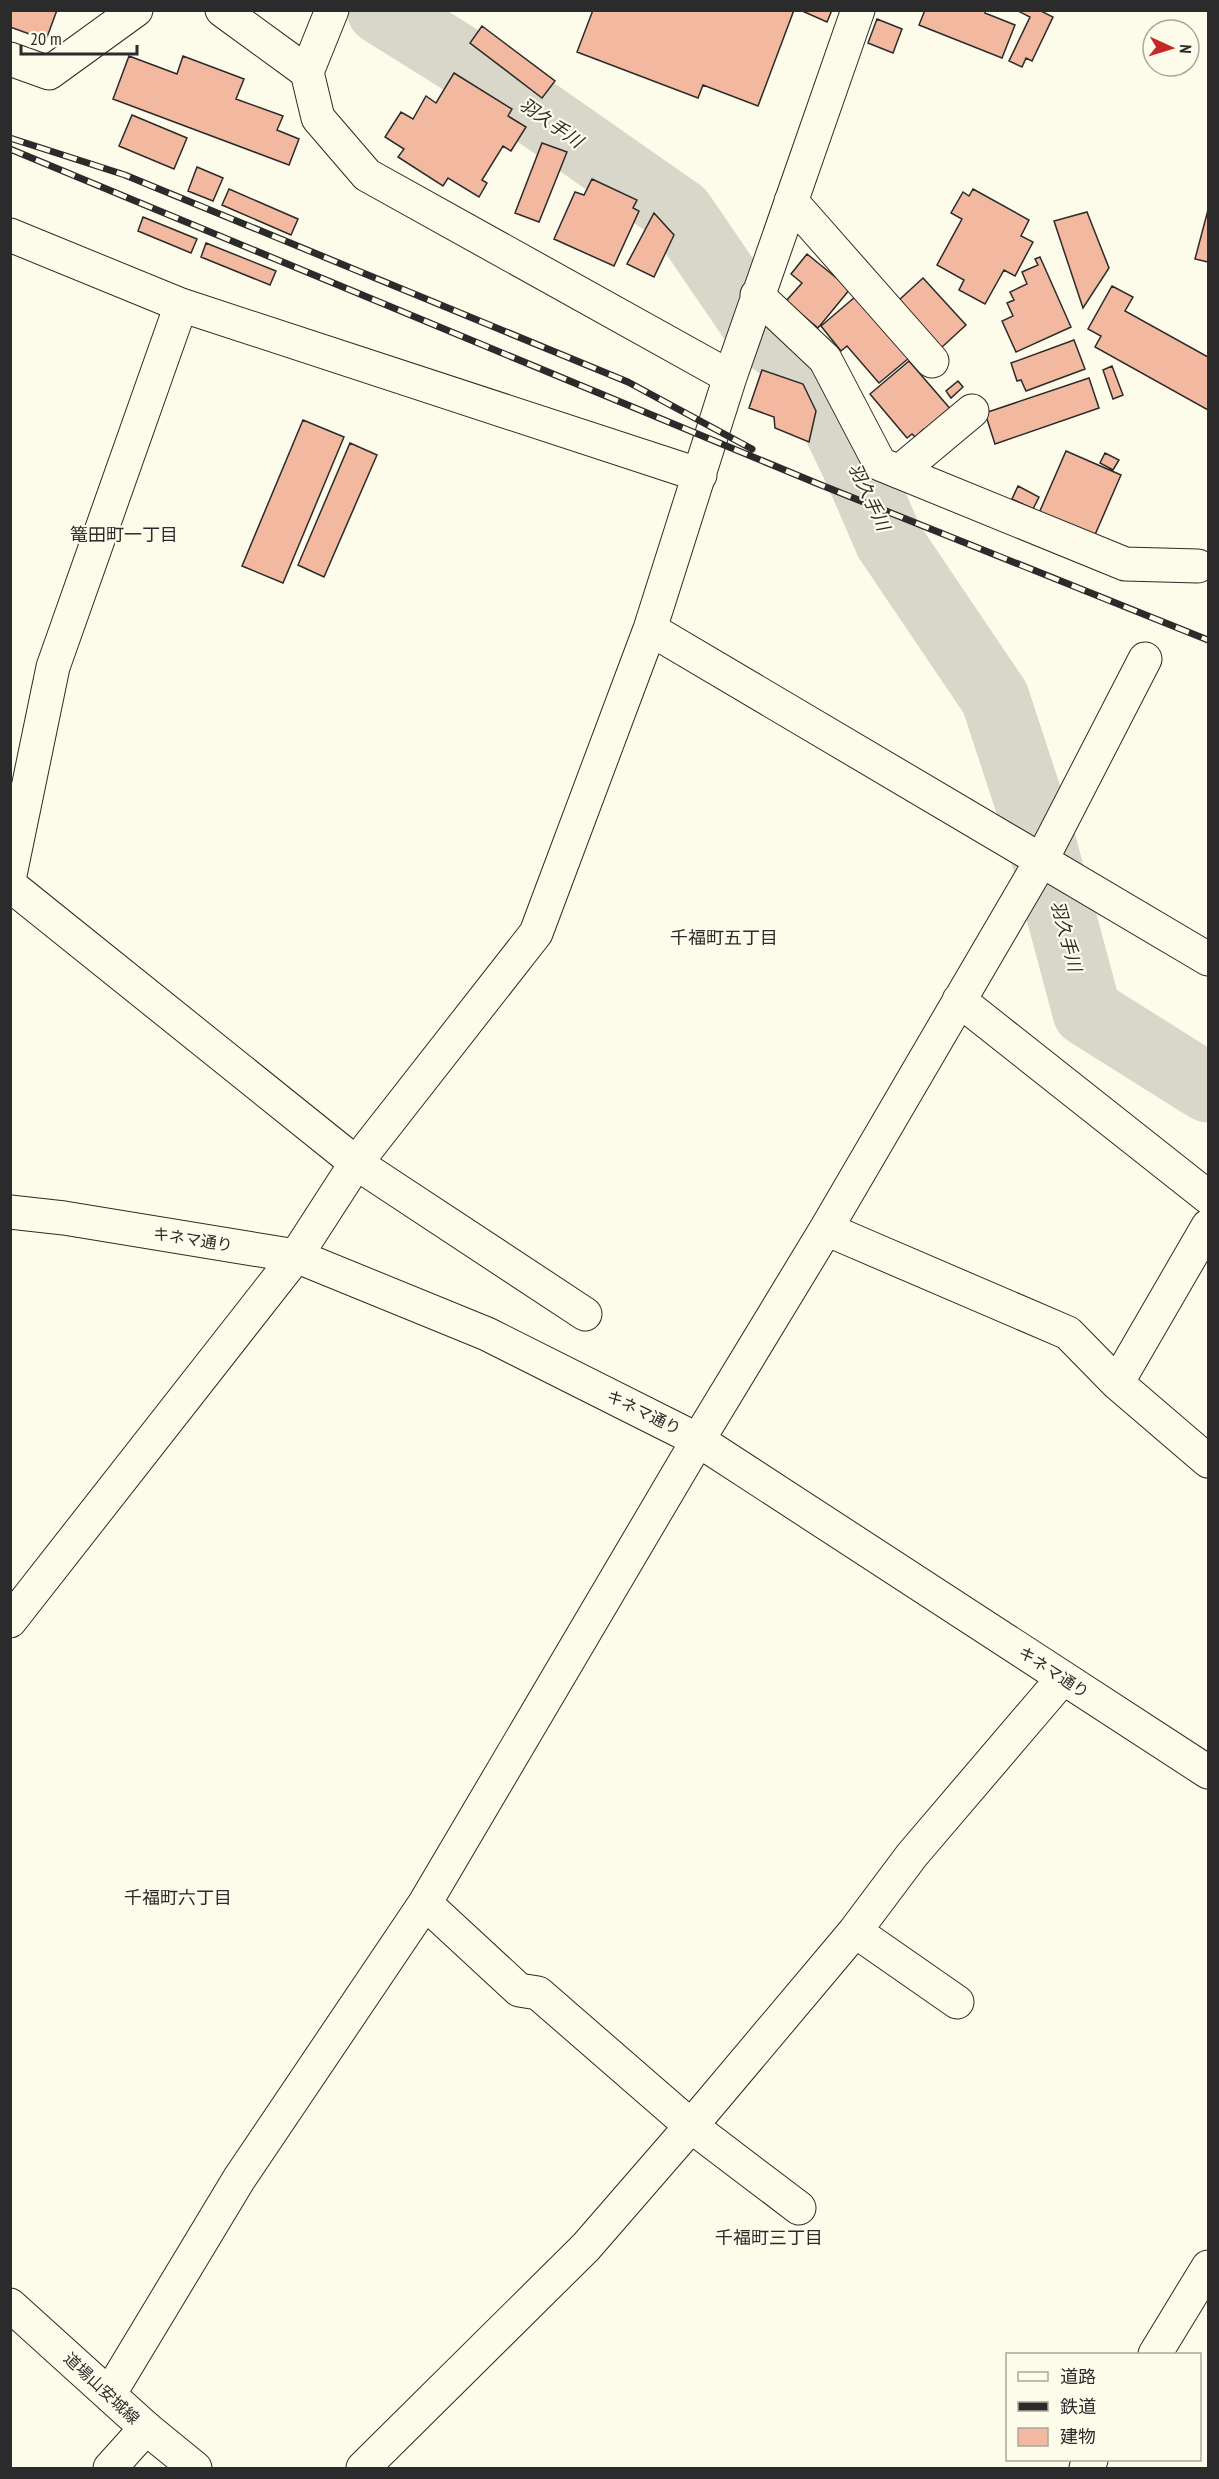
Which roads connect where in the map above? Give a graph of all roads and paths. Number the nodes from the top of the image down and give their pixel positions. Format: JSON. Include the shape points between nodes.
{"nodes":[{"id":1,"x":136,"y":10,"type":"edge"},
{"id":2,"x":222,"y":10,"type":"edge"},
{"id":3,"x":332,"y":10,"type":"edge"},
{"id":4,"x":858,"y":10,"type":"edge"},
{"id":5,"x":10,"y":59,"type":"edge"},
{"id":6,"x":307,"y":72,"type":"junction"},
{"id":7,"x":791,"y":201,"type":"junction"},
{"id":8,"x":10,"y":235,"type":"edge"},
{"id":9,"x":757,"y":296,"type":"junction"},
{"id":10,"x":181,"y":305,"type":"junction"},
{"id":11,"x":932,"y":361,"type":"dead end"},
{"id":12,"x":730,"y":377,"type":"junction"},
{"id":13,"x":972,"y":411,"type":"dead end"},
{"id":14,"x":899,"y":472,"type":"junction"},
{"id":15,"x":700,"y":475,"type":"junction"},
{"id":16,"x":1205,"y":561,"type":"edge"},
{"id":17,"x":650,"y":629,"type":"junction"},
{"id":18,"x":1145,"y":659,"type":"dead end"},
{"id":19,"x":1041,"y":861,"type":"junction"},
{"id":20,"x":10,"y":875,"type":"edge"},
{"id":21,"x":10,"y":885,"type":"edge"},
{"id":22,"x":1209,"y":959,"type":"edge"},
{"id":23,"x":960,"y":1000,"type":"junction"},
{"id":24,"x":356,"y":1163,"type":"junction"},
{"id":25,"x":1209,"y":1197,"type":"edge"},
{"id":26,"x":10,"y":1212,"type":"edge"},
{"id":27,"x":1209,"y":1227,"type":"edge"},
{"id":28,"x":826,"y":1229,"type":"junction"},
{"id":29,"x":296,"y":1256,"type":"junction"},
{"id":30,"x":585,"y":1314,"type":"dead end"},
{"id":31,"x":1117,"y":1383,"type":"junction"},
{"id":32,"x":698,"y":1440,"type":"junction"},
{"id":33,"x":1209,"y":1461,"type":"edge"},
{"id":34,"x":10,"y":1621,"type":"edge"},
{"id":35,"x":1064,"y":1678,"type":"junction"},
{"id":36,"x":1209,"y":1772,"type":"edge"},
{"id":37,"x":424,"y":1903,"type":"junction"},
{"id":38,"x":855,"y":1931,"type":"junction"},
{"id":39,"x":957,"y":2002,"type":"dead end"},
{"id":40,"x":691,"y":2126,"type":"junction"},
{"id":41,"x":799,"y":2208,"type":"dead end"},
{"id":42,"x":1209,"y":2267,"type":"edge"},
{"id":43,"x":10,"y":2305,"type":"edge"},
{"id":44,"x":1156,"y":2353,"type":"edge"},
{"id":45,"x":110,"y":2393,"type":"junction"},
{"id":46,"x":146,"y":2428,"type":"junction"},
{"id":47,"x":110,"y":2469,"type":"edge"},
{"id":48,"x":195,"y":2469,"type":"edge"},
{"id":49,"x":363,"y":2469,"type":"edge"}],
"edges":[{"from":1,"to":5,"type":"street","via":[[49,73]]},
{"from":2,"to":6,"type":"street"},
{"from":3,"to":6,"type":"street"},
{"from":4,"to":7,"type":"street"},
{"from":6,"to":12,"type":"street","via":[[318,118],[367,175]]},
{"from":7,"to":9,"type":"street"},
{"from":7,"to":11,"type":"street"},
{"from":8,"to":10,"type":"street"},
{"from":9,"to":12,"type":"street"},
{"from":9,"to":14,"type":"street","via":[[825,359],[880,465]]},
{"from":10,"to":15,"type":"street"},
{"from":10,"to":20,"type":"street","via":[[53,667]]},
{"from":12,"to":15,"type":"street"},
{"from":13,"to":14,"type":"street"},
{"from":14,"to":16,"type":"street","via":[[1125,564]]},
{"from":15,"to":17,"type":"street"},
{"from":17,"to":19,"type":"street"},
{"from":17,"to":24,"type":"street","via":[[536,933]]},
{"from":18,"to":19,"type":"street"},
{"from":19,"to":22,"type":"street"},
{"from":19,"to":23,"type":"street"},
{"from":21,"to":24,"type":"street"},
{"from":23,"to":25,"type":"street"},
{"from":23,"to":28,"type":"street"},
{"from":24,"to":29,"type":"street"},
{"from":24,"to":30,"type":"street"},
{"from":26,"to":29,"type":"street","name":"キネマ通り"},
{"from":27,"to":31,"type":"street"},
{"from":28,"to":31,"type":"street","via":[[1068,1333]]},
{"from":28,"to":32,"type":"street"},
{"from":29,"to":32,"type":"street","name":"キネマ通り","via":[[487,1334]]},
{"from":29,"to":34,"type":"street"},
{"from":31,"to":33,"type":"street"},
{"from":32,"to":35,"type":"street","name":"キネマ通り"},
{"from":32,"to":37,"type":"street"},
{"from":35,"to":36,"type":"street","name":"キネマ通り"},
{"from":35,"to":38,"type":"street","via":[[912,1855]]},
{"from":37,"to":40,"type":"street","via":[[519,1990],[538,1993]]},
{"from":37,"to":45,"type":"street","via":[[239,2179]]},
{"from":38,"to":39,"type":"street"},
{"from":38,"to":40,"type":"street"},
{"from":40,"to":41,"type":"street"},
{"from":40,"to":49,"type":"street","via":[[586,2247]]},
{"from":42,"to":44,"type":"street"},
{"from":43,"to":45,"type":"street","name":"道場山安城線"},
{"from":45,"to":46,"type":"street","name":"道場山安城線"},
{"from":46,"to":47,"type":"street"},
{"from":46,"to":48,"type":"street","name":"道場山安城線"}]}
